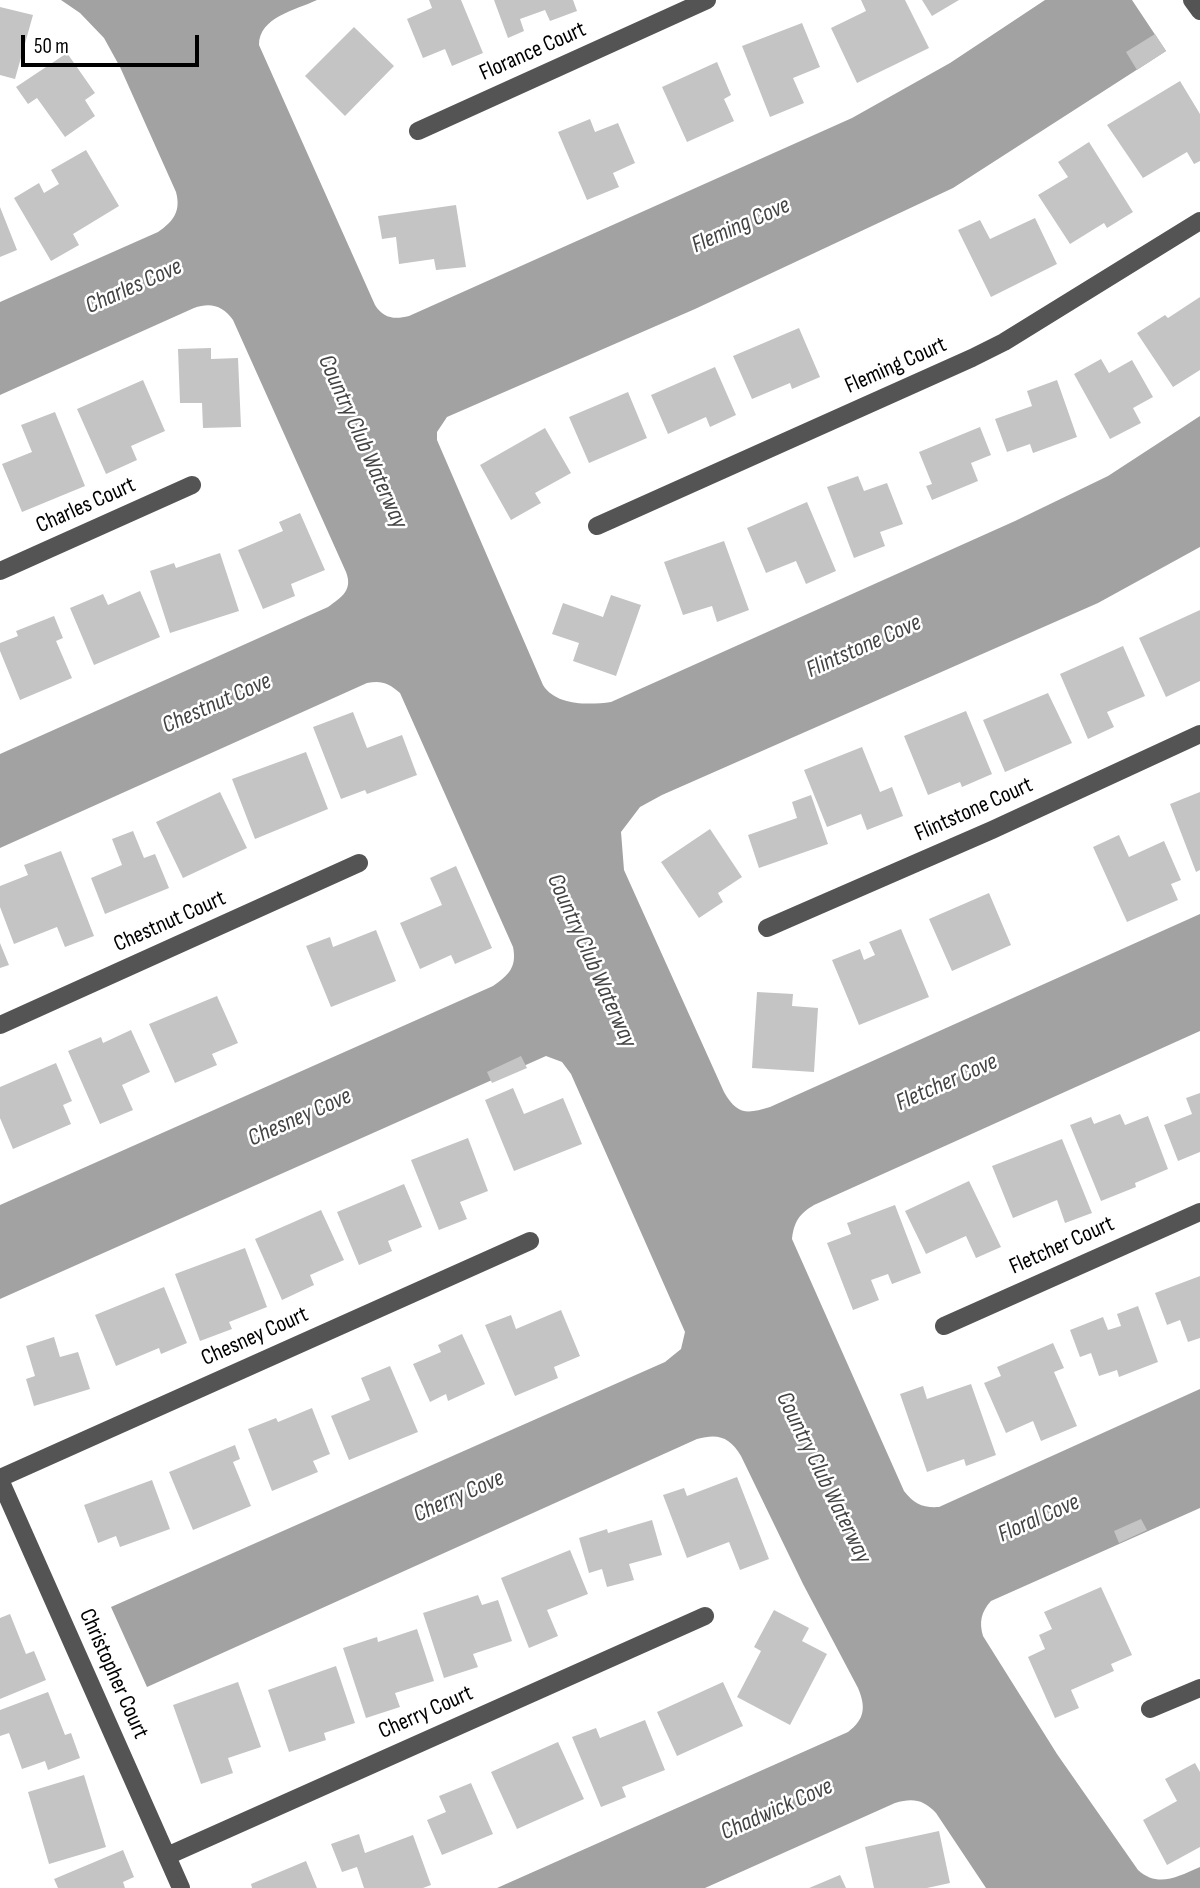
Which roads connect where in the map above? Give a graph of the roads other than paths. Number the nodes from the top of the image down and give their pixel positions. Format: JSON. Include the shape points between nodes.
{"nodes":[{"id":1,"x":707,"y":0,"type":"edge"},
{"id":2,"x":1192,"y":0,"type":"edge"},
{"id":3,"x":1200,"y":11,"type":"edge"},
{"id":4,"x":418,"y":131,"type":"dead end"},
{"id":5,"x":1200,"y":221,"type":"edge"},
{"id":6,"x":192,"y":485,"type":"dead end"},
{"id":7,"x":597,"y":526,"type":"dead end"},
{"id":8,"x":0,"y":571,"type":"edge"},
{"id":9,"x":1200,"y":734,"type":"edge"},
{"id":10,"x":359,"y":863,"type":"dead end"},
{"id":11,"x":767,"y":928,"type":"dead end"},
{"id":12,"x":0,"y":1026,"type":"edge"},
{"id":13,"x":1200,"y":1212,"type":"edge"},
{"id":14,"x":530,"y":1241,"type":"dead end"},
{"id":15,"x":944,"y":1326,"type":"dead end"},
{"id":16,"x":0,"y":1479,"type":"edge"},
{"id":17,"x":705,"y":1616,"type":"dead end"},
{"id":18,"x":1200,"y":1688,"type":"edge"},
{"id":19,"x":1150,"y":1709,"type":"dead end"},
{"id":20,"x":167,"y":1856,"type":"junction"},
{"id":21,"x":181,"y":1888,"type":"edge"}],
"edges":[{"from":1,"to":4,"type":"street","name":"Florance Court"},
{"from":2,"to":3,"type":"street"},
{"from":5,"to":7,"type":"street","name":"Fleming Court","via":[[993,347]]},
{"from":6,"to":8,"type":"street","name":"Charles Court"},
{"from":9,"to":11,"type":"street","name":"Flintstone Court"},
{"from":10,"to":12,"type":"street","name":"Chestnut Court"},
{"from":13,"to":15,"type":"street","name":"Fletcher Court"},
{"from":14,"to":16,"type":"street","name":"Chesney Court"},
{"from":16,"to":20,"type":"street","name":"Christopher Court"},
{"from":17,"to":20,"type":"street","name":"Cherry Court"},
{"from":18,"to":19,"type":"street"},
{"from":20,"to":21,"type":"street","name":"Christopher Court"}]}
